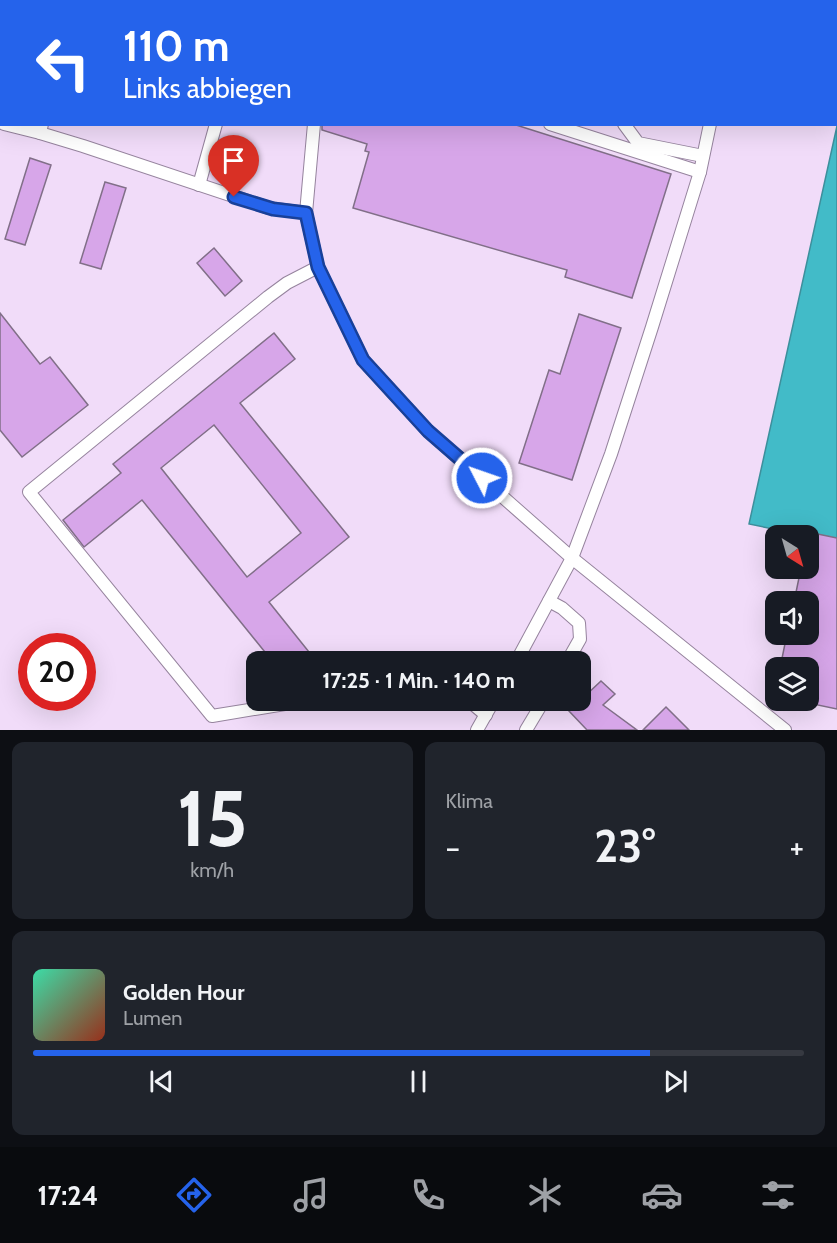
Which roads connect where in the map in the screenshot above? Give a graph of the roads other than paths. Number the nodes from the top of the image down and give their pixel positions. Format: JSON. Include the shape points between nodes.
{"nodes":[{"id":1,"x":18,"y":126,"type":"edge"},
{"id":2,"x":215,"y":126,"type":"edge"},
{"id":3,"x":314,"y":126,"type":"edge"},
{"id":4,"x":556,"y":126,"type":"edge"},
{"id":5,"x":625,"y":126,"type":"edge"},
{"id":6,"x":710,"y":126,"type":"edge"},
{"id":7,"x":41,"y":129,"type":"edge"},
{"id":8,"x":703,"y":156,"type":"junction"},
{"id":9,"x":700,"y":172,"type":"junction"},
{"id":10,"x":200,"y":185,"type":"junction"},
{"id":11,"x":306,"y":213,"type":"junction"},
{"id":12,"x":318,"y":267,"type":"junction"},
{"id":13,"x":572,"y":558,"type":"junction"},
{"id":14,"x":549,"y":601,"type":"junction"},
{"id":15,"x":522,"y":651,"type":"edge"},
{"id":16,"x":573,"y":651,"type":"edge"},
{"id":17,"x":246,"y":710,"type":"edge"},
{"id":18,"x":481,"y":711,"type":"edge"},
{"id":19,"x":488,"y":711,"type":"edge"},
{"id":20,"x":537,"y":711,"type":"edge"},
{"id":21,"x":486,"y":715,"type":"junction"},
{"id":22,"x":477,"y":730,"type":"edge"},
{"id":23,"x":526,"y":730,"type":"edge"},
{"id":24,"x":785,"y":730,"type":"edge"}],
"edges":[{"from":1,"to":7,"type":"lane"},
{"from":2,"to":10,"type":"lane"},
{"from":3,"to":11,"type":"lane"},
{"from":4,"to":9,"type":"lane"},
{"from":5,"to":8,"type":"lane","via":[[638,144]]},
{"from":6,"to":8,"type":"lane"},
{"from":7,"to":10,"type":"lane"},
{"from":8,"to":9,"type":"lane"},
{"from":9,"to":13,"type":"lane","via":[[611,453]]},
{"from":10,"to":11,"type":"lane","via":[[269,208]]},
{"from":11,"to":12,"type":"lane"},
{"from":12,"to":13,"type":"lane","via":[[363,360],[428,431]]},
{"from":12,"to":17,"type":"lane","via":[[268,297],[29,492],[212,716]]},
{"from":13,"to":14,"type":"lane"},
{"from":13,"to":24,"type":"lane"},
{"from":14,"to":15,"type":"lane"},
{"from":14,"to":16,"type":"lane","via":[[579,623],[580,639]]},
{"from":18,"to":21,"type":"lane"},
{"from":19,"to":21,"type":"lane"},
{"from":20,"to":23,"type":"lane"},
{"from":21,"to":22,"type":"lane"}]}
